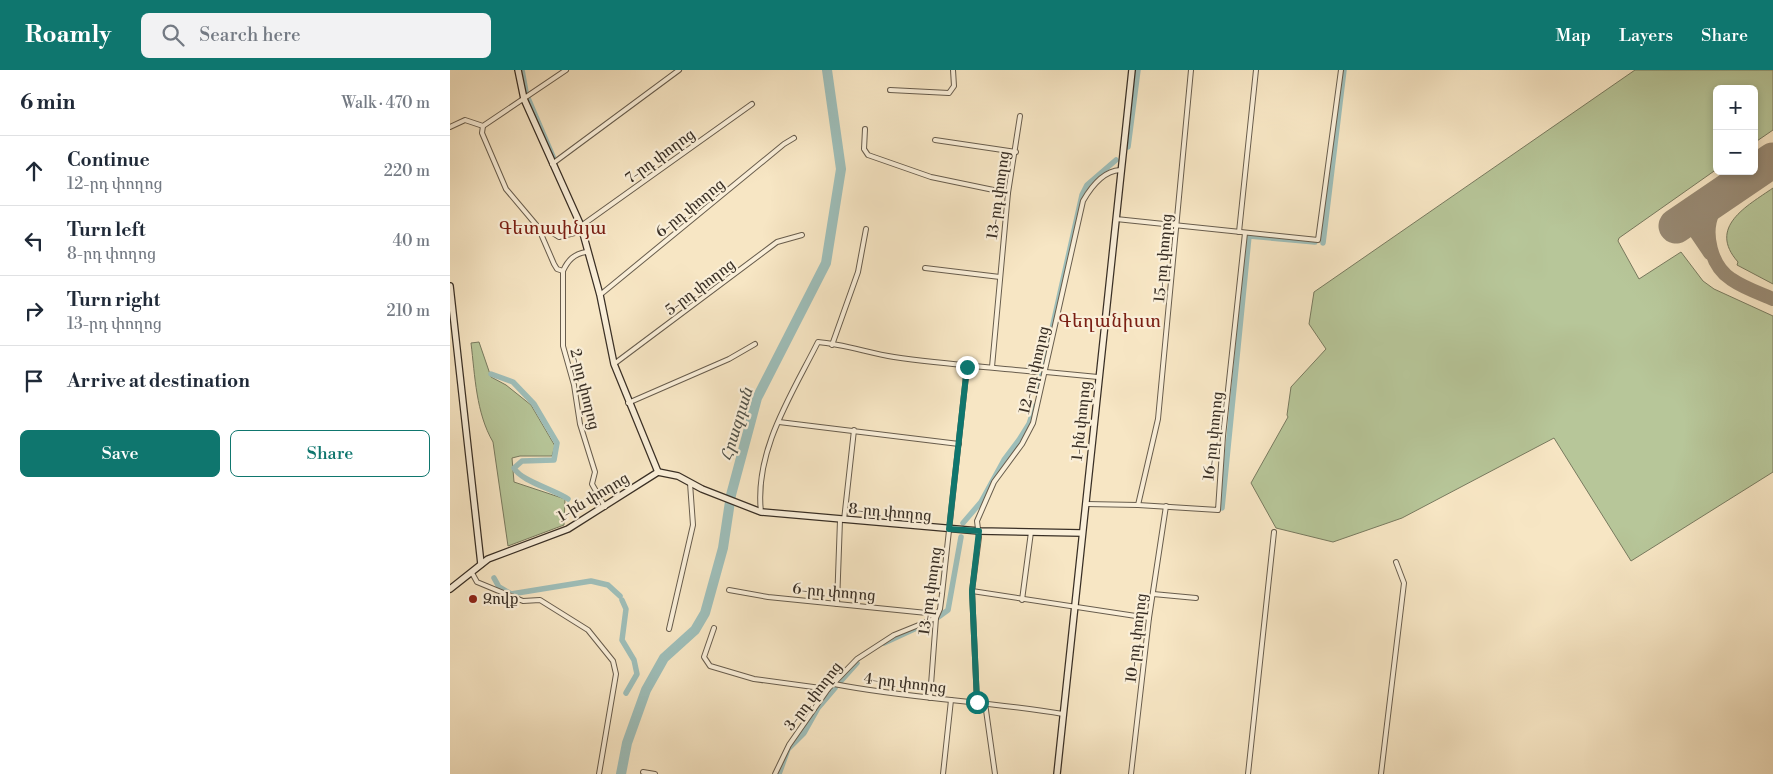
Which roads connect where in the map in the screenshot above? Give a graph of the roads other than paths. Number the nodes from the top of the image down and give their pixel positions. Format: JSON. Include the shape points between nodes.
{"nodes":[{"id":1,"x":518,"y":70,"type":"edge"},
{"id":2,"x":566,"y":70,"type":"edge"},
{"id":3,"x":679,"y":70,"type":"edge"},
{"id":4,"x":953,"y":70,"type":"edge"},
{"id":5,"x":1132,"y":70,"type":"edge"},
{"id":6,"x":1191,"y":70,"type":"edge"},
{"id":7,"x":1256,"y":70,"type":"edge"},
{"id":8,"x":1340,"y":70,"type":"edge"},
{"id":9,"x":890,"y":90,"type":"dead end"},
{"id":10,"x":524,"y":99,"type":"junction"},
{"id":11,"x":752,"y":104,"type":"dead end"},
{"id":12,"x":1020,"y":116,"type":"dead end"},
{"id":13,"x":483,"y":126,"type":"junction"},
{"id":14,"x":450,"y":127,"type":"edge"},
{"id":15,"x":865,"y":129,"type":"dead end"},
{"id":16,"x":794,"y":138,"type":"dead end"},
{"id":17,"x":935,"y":140,"type":"dead end"},
{"id":18,"x":1016,"y":152,"type":"junction"},
{"id":19,"x":552,"y":164,"type":"junction"},
{"id":20,"x":1120,"y":170,"type":"junction"},
{"id":21,"x":1008,"y":193,"type":"junction"},
{"id":22,"x":1115,"y":219,"type":"junction"},
{"id":23,"x":1177,"y":225,"type":"junction"},
{"id":24,"x":866,"y":228,"type":"dead end"},
{"id":25,"x":539,"y":229,"type":"junction"},
{"id":26,"x":581,"y":229,"type":"junction"},
{"id":27,"x":1242,"y":233,"type":"junction"},
{"id":28,"x":802,"y":236,"type":"dead end"},
{"id":29,"x":586,"y":252,"type":"junction"},
{"id":30,"x":926,"y":268,"type":"dead end"},
{"id":31,"x":563,"y":271,"type":"junction"},
{"id":32,"x":1000,"y":277,"type":"junction"},
{"id":33,"x":450,"y":286,"type":"edge"},
{"id":34,"x":600,"y":295,"type":"junction"},
{"id":35,"x":755,"y":344,"type":"dead end"},
{"id":36,"x":832,"y":345,"type":"junction"},
{"id":37,"x":614,"y":364,"type":"junction"},
{"id":38,"x":967,"y":367,"type":"junction"},
{"id":39,"x":992,"y":367,"type":"junction"},
{"id":40,"x":1036,"y":372,"type":"dead end"},
{"id":41,"x":1046,"y":372,"type":"junction"},
{"id":42,"x":1098,"y":376,"type":"junction"},
{"id":43,"x":628,"y":403,"type":"junction"},
{"id":44,"x":779,"y":422,"type":"junction"},
{"id":45,"x":854,"y":430,"type":"junction"},
{"id":46,"x":959,"y":444,"type":"junction"},
{"id":47,"x":658,"y":472,"type":"junction"},
{"id":48,"x":690,"y":483,"type":"junction"},
{"id":49,"x":1086,"y":504,"type":"junction"},
{"id":50,"x":1138,"y":505,"type":"junction"},
{"id":51,"x":1166,"y":506,"type":"junction"},
{"id":52,"x":605,"y":507,"type":"junction"},
{"id":53,"x":759,"y":511,"type":"junction"},
{"id":54,"x":842,"y":520,"type":"junction"},
{"id":55,"x":949,"y":529,"type":"junction"},
{"id":56,"x":979,"y":531,"type":"junction"},
{"id":57,"x":1031,"y":532,"type":"junction"},
{"id":58,"x":1274,"y":532,"type":"dead end"},
{"id":59,"x":1082,"y":533,"type":"junction"},
{"id":60,"x":1396,"y":562,"type":"dead end"},
{"id":61,"x":481,"y":564,"type":"junction"},
{"id":62,"x":472,"y":573,"type":"junction"},
{"id":63,"x":450,"y":589,"type":"edge"},
{"id":64,"x":729,"y":590,"type":"dead end"},
{"id":65,"x":972,"y":591,"type":"junction"},
{"id":66,"x":1153,"y":594,"type":"junction"},
{"id":67,"x":1196,"y":598,"type":"dead end"},
{"id":68,"x":1022,"y":600,"type":"junction"},
{"id":69,"x":837,"y":604,"type":"junction"},
{"id":70,"x":1074,"y":607,"type":"junction"},
{"id":71,"x":936,"y":618,"type":"junction"},
{"id":72,"x":1149,"y":618,"type":"junction"},
{"id":73,"x":714,"y":628,"type":"dead end"},
{"id":74,"x":669,"y":629,"type":"dead end"},
{"id":75,"x":834,"y":684,"type":"junction"},
{"id":76,"x":828,"y":689,"type":"junction"},
{"id":77,"x":930,"y":698,"type":"junction"},
{"id":78,"x":951,"y":700,"type":"junction"},
{"id":79,"x":977,"y":702,"type":"junction"},
{"id":80,"x":985,"y":703,"type":"junction"},
{"id":81,"x":1063,"y":714,"type":"junction"},
{"id":82,"x":643,"y":772,"type":"dead end"},
{"id":83,"x":599,"y":774,"type":"edge"},
{"id":84,"x":655,"y":774,"type":"edge"},
{"id":85,"x":775,"y":774,"type":"edge"},
{"id":86,"x":943,"y":774,"type":"edge"},
{"id":87,"x":995,"y":774,"type":"edge"},
{"id":88,"x":1057,"y":774,"type":"edge"},
{"id":89,"x":1131,"y":774,"type":"edge"},
{"id":90,"x":1248,"y":774,"type":"edge"},
{"id":91,"x":1381,"y":774,"type":"edge"}],
"edges":[{"from":1,"to":10,"type":"main road"},
{"from":2,"to":10,"type":"street"},
{"from":3,"to":19,"type":"street"},
{"from":4,"to":9,"type":"street","via":[[954,86],[949,93]]},
{"from":5,"to":20,"type":"main road","name":"1-ին փողոց"},
{"from":6,"to":23,"type":"street","name":"15-րդ փողոց"},
{"from":7,"to":27,"type":"street","name":"16-րդ փողոց"},
{"from":8,"to":27,"type":"street","via":[[1318,240]]},
{"from":10,"to":13,"type":"street"},
{"from":10,"to":19,"type":"main road"},
{"from":11,"to":26,"type":"street","name":"7-րդ փողոց"},
{"from":12,"to":18,"type":"street","name":"13-րդ փողոց"},
{"from":13,"to":14,"type":"street","via":[[465,120]]},
{"from":13,"to":25,"type":"street","via":[[482,134],[506,189]]},
{"from":15,"to":21,"type":"street","via":[[864,149],[868,155],[931,177]]},
{"from":16,"to":34,"type":"street","name":"6-րդ փողոց"},
{"from":17,"to":18,"type":"street"},
{"from":18,"to":21,"type":"street","name":"13-րդ փողոց"},
{"from":19,"to":26,"type":"main road"},
{"from":20,"to":22,"type":"main road","name":"1-ին փողոց"},
{"from":20,"to":41,"type":"street","name":"12-րդ փողոց","via":[[1106,174],[1096,182],[1083,201]]},
{"from":21,"to":32,"type":"street","name":"13-րդ փողոց"},
{"from":22,"to":23,"type":"street"},
{"from":22,"to":42,"type":"main road","name":"1-ին փողոց"},
{"from":23,"to":27,"type":"street"},
{"from":23,"to":50,"type":"street","name":"15-րդ փողոց","via":[[1158,419]]},
{"from":24,"to":36,"type":"street","via":[[858,272]]},
{"from":25,"to":26,"type":"street","via":[[559,237]]},
{"from":25,"to":31,"type":"street","via":[[554,264]]},
{"from":26,"to":29,"type":"main road"},
{"from":27,"to":51,"type":"street","name":"16-րդ փողոց","via":[[1218,510]]},
{"from":28,"to":37,"type":"street","name":"5-րդ փողոց","via":[[777,242]]},
{"from":29,"to":31,"type":"street","via":[[578,253],[567,262]]},
{"from":29,"to":34,"type":"main road"},
{"from":30,"to":32,"type":"street"},
{"from":31,"to":52,"type":"street","name":"2-րդ փողոց","via":[[563,346],[580,424],[595,472],[592,484]]},
{"from":32,"to":39,"type":"street","name":"13-րդ փողոց"},
{"from":33,"to":61,"type":"main road"},
{"from":34,"to":37,"type":"main road"},
{"from":35,"to":43,"type":"street","via":[[729,360]]},
{"from":36,"to":38,"type":"street","via":[[864,353]]},
{"from":36,"to":44,"type":"street","via":[[818,342]]},
{"from":37,"to":43,"type":"main road"},
{"from":38,"to":39,"type":"street"},
{"from":38,"to":46,"type":"street","name":"13-րդ փողոց"},
{"from":39,"to":40,"type":"street"},
{"from":41,"to":42,"type":"street"},
{"from":41,"to":56,"type":"street","name":"12-րդ փողոց","via":[[1033,423],[986,498],[977,521]]},
{"from":42,"to":49,"type":"main road","name":"1-ին փողոց"},
{"from":43,"to":47,"type":"main road"},
{"from":44,"to":45,"type":"street"},
{"from":44,"to":53,"type":"street","via":[[762,471]]},
{"from":45,"to":46,"type":"street"},
{"from":45,"to":54,"type":"street"},
{"from":46,"to":55,"type":"street","name":"13-րդ փողոց"},
{"from":47,"to":48,"type":"main road","via":[[678,476]]},
{"from":47,"to":52,"type":"main road","name":"1-ին փողոց"},
{"from":48,"to":53,"type":"main road","name":"8-րդ փողոց"},
{"from":48,"to":74,"type":"street","via":[[693,524]]},
{"from":49,"to":50,"type":"street","name":"16-րդ փողոց"},
{"from":49,"to":59,"type":"main road","name":"1-ին փողոց"},
{"from":50,"to":51,"type":"street","name":"16-րդ փողոց"},
{"from":51,"to":66,"type":"street","name":"10-րդ փողոց"},
{"from":52,"to":61,"type":"main road","name":"1-ին փողոց","via":[[568,529]]},
{"from":53,"to":54,"type":"main road","name":"8-րդ փողոց"},
{"from":54,"to":55,"type":"main road","name":"8-րդ փողոց"},
{"from":54,"to":69,"type":"street"},
{"from":55,"to":56,"type":"main road","name":"8-րդ փողոց"},
{"from":55,"to":71,"type":"street","name":"13-րդ փողոց","via":[[940,610]]},
{"from":56,"to":57,"type":"main road","name":"8-րդ փողոց"},
{"from":56,"to":65,"type":"street","name":"12-րդ փողոց"},
{"from":57,"to":59,"type":"main road","name":"8-րդ փողոց"},
{"from":57,"to":68,"type":"street"},
{"from":58,"to":90,"type":"street"},
{"from":59,"to":70,"type":"main road","name":"1-ին փողոց"},
{"from":60,"to":91,"type":"street","via":[[1404,582]]},
{"from":61,"to":62,"type":"main road","name":"1-ին փողոց"},
{"from":62,"to":63,"type":"main road","name":"1-ին փողոց"},
{"from":62,"to":83,"type":"street","via":[[477,582],[523,601],[540,600],[588,630],[613,661],[616,674]]},
{"from":64,"to":69,"type":"street","name":"6-րդ փողոց"},
{"from":65,"to":68,"type":"street"},
{"from":65,"to":79,"type":"street","name":"12-րդ փողոց"},
{"from":66,"to":67,"type":"street"},
{"from":66,"to":72,"type":"street","name":"10-րդ փողոց"},
{"from":68,"to":70,"type":"street"},
{"from":69,"to":71,"type":"street","name":"6-րդ փողոց","via":[[927,613]]},
{"from":70,"to":72,"type":"street"},
{"from":70,"to":81,"type":"main road","name":"1-ին փողոց"},
{"from":71,"to":75,"type":"street","name":"3-րդ փողոց","via":[[872,648]]},
{"from":71,"to":77,"type":"street","name":"13-րդ փողոց"},
{"from":72,"to":89,"type":"street","name":"10-րդ փողոց"},
{"from":73,"to":76,"type":"street","via":[[704,657],[710,666],[754,678]]},
{"from":75,"to":76,"type":"street","name":"3-րդ փողոց"},
{"from":75,"to":77,"type":"street","name":"4-րդ փողոց"},
{"from":76,"to":85,"type":"street","name":"3-րդ փողոց","via":[[789,744]]},
{"from":77,"to":78,"type":"street","name":"4-րդ փողոց"},
{"from":78,"to":79,"type":"street","name":"4-րդ փողոց"},
{"from":78,"to":86,"type":"street"},
{"from":79,"to":80,"type":"street","name":"4-րդ փողոց"},
{"from":80,"to":81,"type":"street","name":"4-րդ փողոց"},
{"from":80,"to":87,"type":"street"},
{"from":81,"to":88,"type":"main road","name":"1-ին փողոց"},
{"from":82,"to":84,"type":"street"}]}
